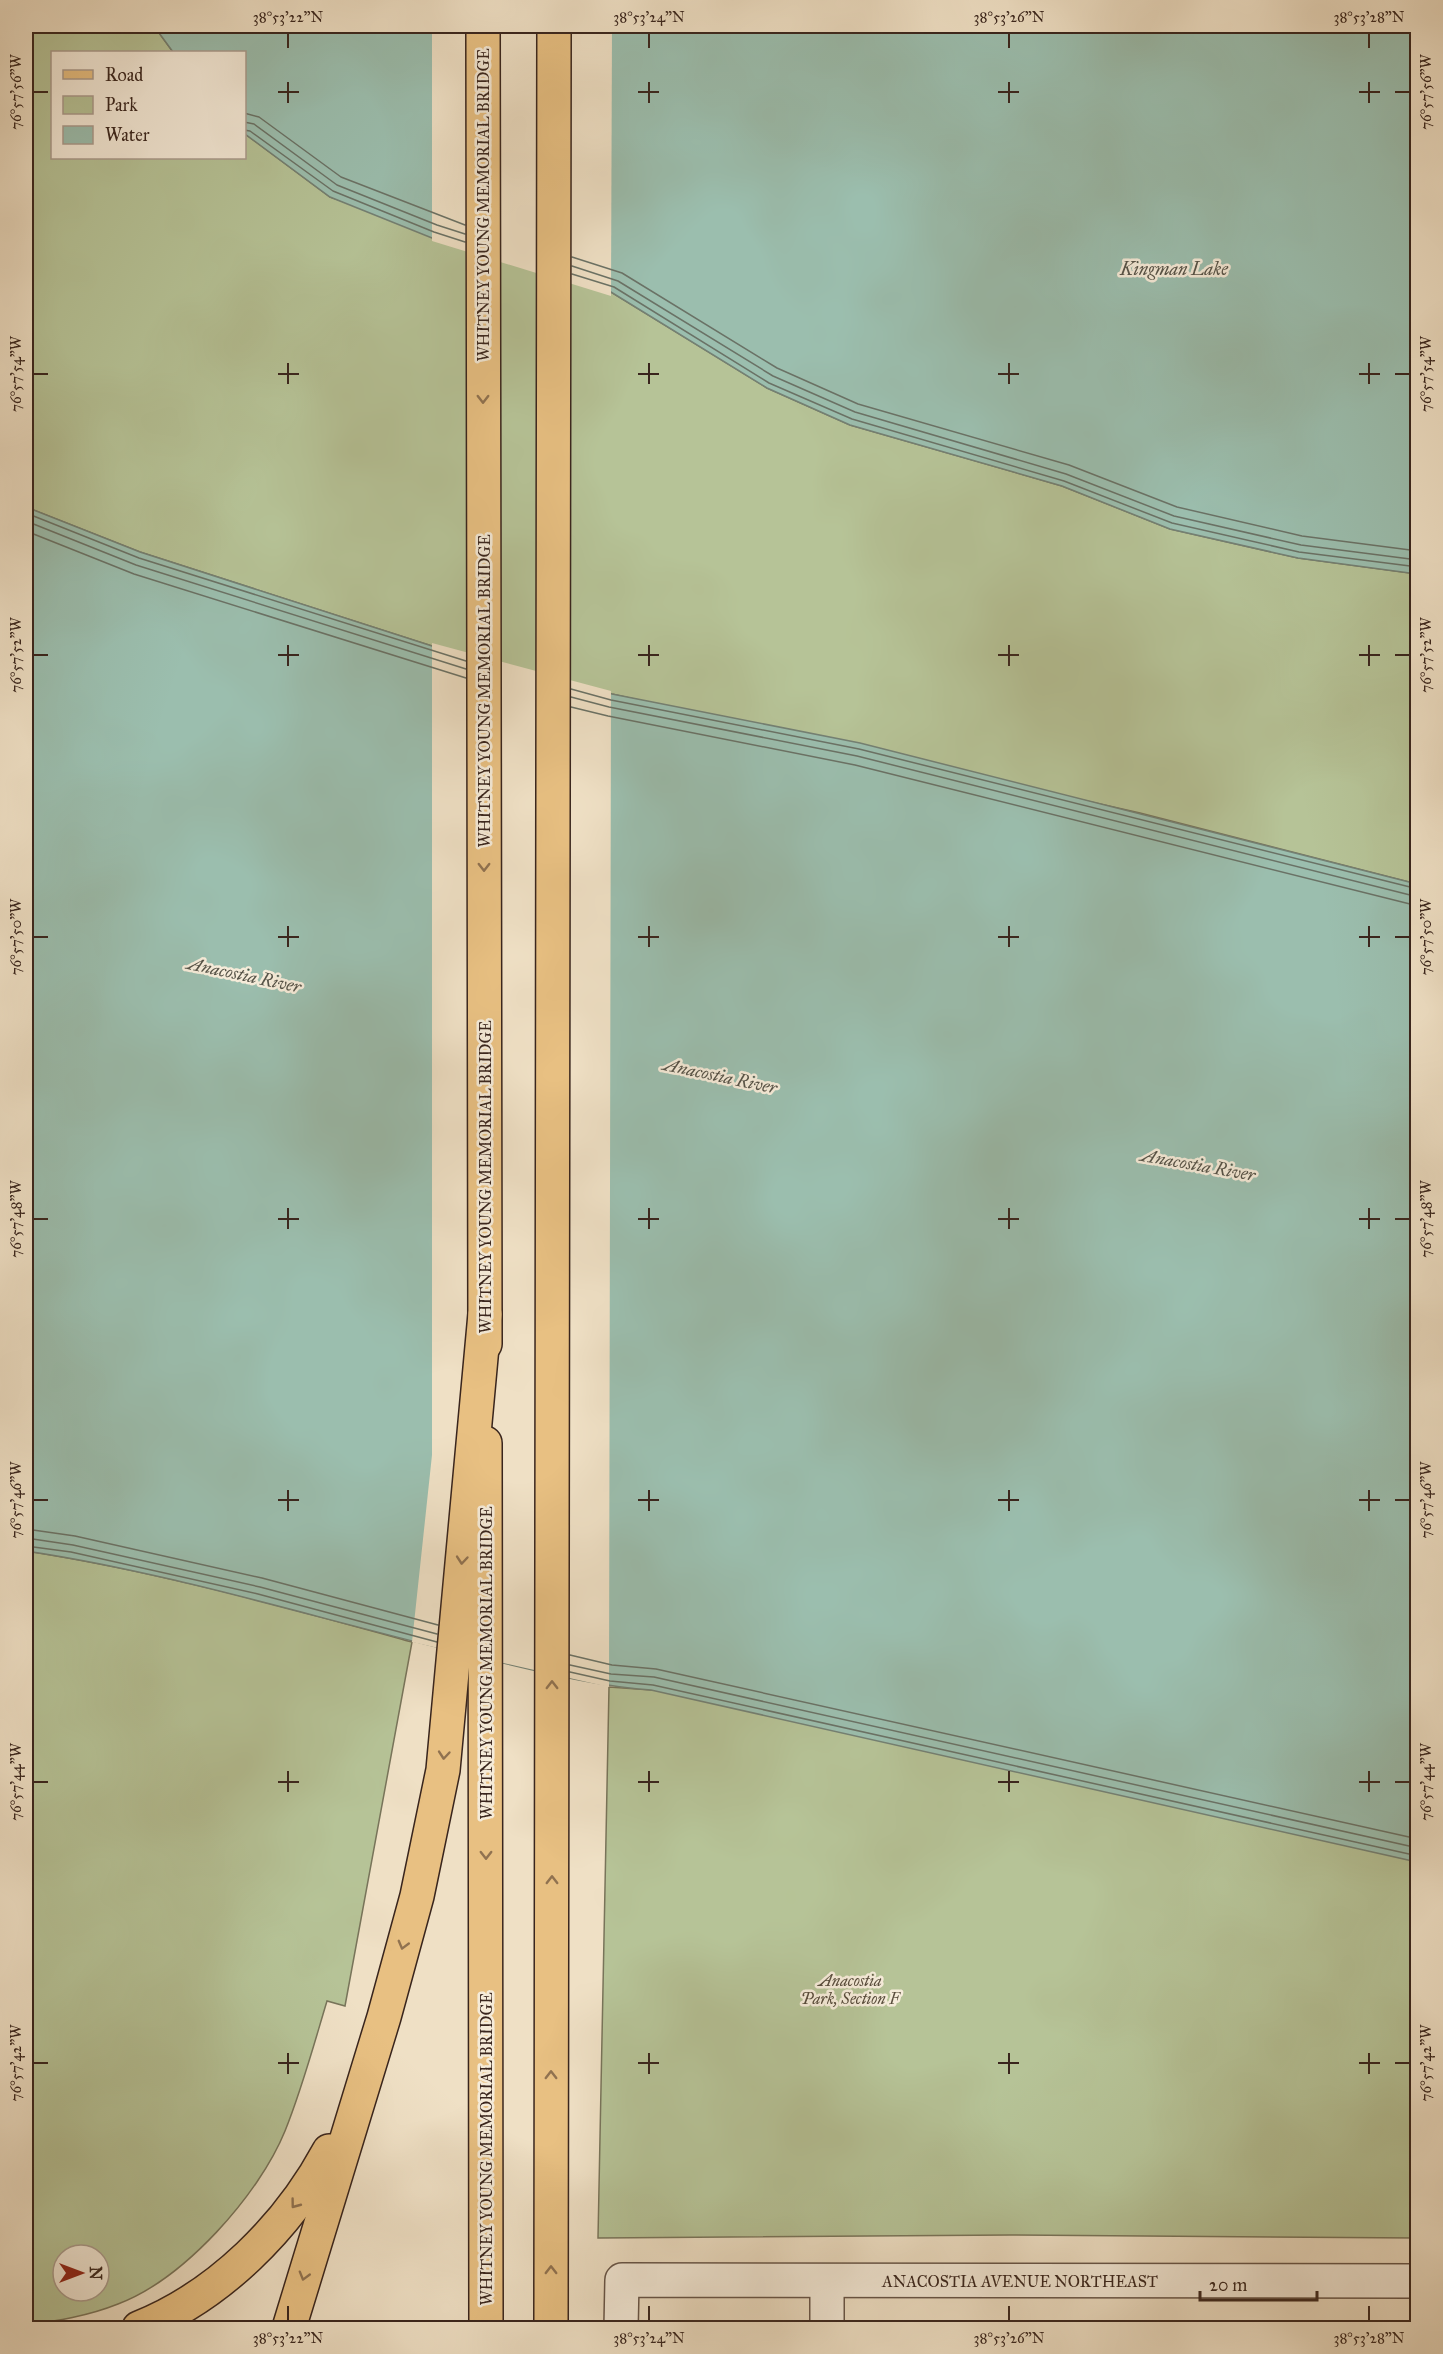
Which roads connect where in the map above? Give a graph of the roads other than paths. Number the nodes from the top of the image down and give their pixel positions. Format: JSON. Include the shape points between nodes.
{"nodes":[{"id":1,"x":483,"y":26,"type":"edge"},
{"id":2,"x":554,"y":26,"type":"edge"},
{"id":3,"x":485,"y":1314,"type":"junction"},
{"id":4,"x":357,"y":2099,"type":"junction"},
{"id":5,"x":827,"y":2281,"type":"junction"},
{"id":6,"x":1418,"y":2281,"type":"edge"},
{"id":7,"x":139,"y":2328,"type":"edge"},
{"id":8,"x":289,"y":2328,"type":"edge"},
{"id":9,"x":486,"y":2328,"type":"edge"},
{"id":10,"x":551,"y":2328,"type":"edge"},
{"id":11,"x":621,"y":2328,"type":"edge"},
{"id":12,"x":827,"y":2328,"type":"edge"}],
"edges":[{"from":1,"to":3,"type":"main road","name":"WHITNEY YOUNG MEMORIAL BRIDGE","one_way":true},
{"from":10,"to":2,"type":"main road","one_way":true},
{"from":3,"to":4,"type":"main road","one_way":true,"via":[[442,1770],[414,1907]]},
{"from":3,"to":9,"type":"main road","name":"WHITNEY YOUNG MEMORIAL BRIDGE","one_way":true},
{"from":4,"to":7,"type":"main road","one_way":true,"via":[[301,2195],[258,2246],[208,2289],[177,2310]]},
{"from":4,"to":8,"type":"main road","one_way":true},
{"from":5,"to":6,"type":"street","name":"ANACOSTIA AVENUE NORTHEAST"},
{"from":5,"to":11,"type":"street","name":"ANACOSTIA AVENUE NORTHEAST","via":[[621,2280]]},
{"from":5,"to":12,"type":"street"}]}
